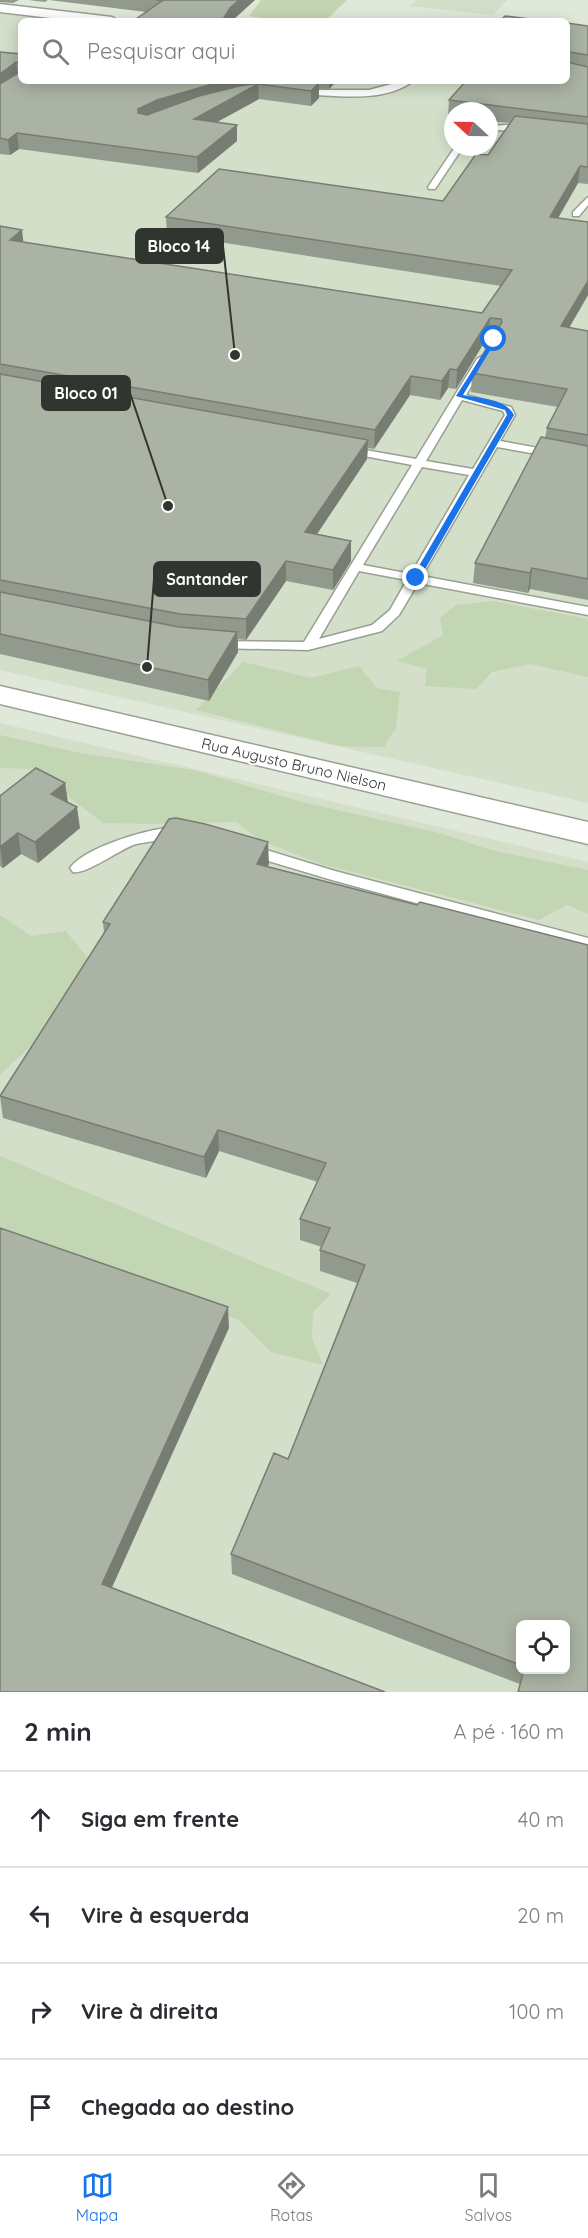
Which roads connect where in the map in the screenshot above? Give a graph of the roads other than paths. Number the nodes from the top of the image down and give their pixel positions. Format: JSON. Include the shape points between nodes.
{"nodes":[{"id":1,"x":0,"y":8,"type":"edge"},
{"id":2,"x":85,"y":18,"type":"edge"},
{"id":3,"x":399,"y":84,"type":"edge"},
{"id":4,"x":291,"y":92,"type":"edge"},
{"id":5,"x":498,"y":128,"type":"edge"},
{"id":6,"x":542,"y":131,"type":"edge"},
{"id":7,"x":453,"y":156,"type":"edge"},
{"id":8,"x":432,"y":188,"type":"dead end"},
{"id":9,"x":588,"y":200,"type":"edge"},
{"id":10,"x":576,"y":214,"type":"dead end"},
{"id":11,"x":488,"y":349,"type":"edge"},
{"id":12,"x":459,"y":396,"type":"junction"},
{"id":13,"x":494,"y":443,"type":"junction"},
{"id":14,"x":338,"y":448,"type":"edge"},
{"id":15,"x":588,"y":460,"type":"edge"},
{"id":16,"x":419,"y":463,"type":"junction"},
{"id":17,"x":475,"y":473,"type":"junction"},
{"id":18,"x":356,"y":567,"type":"junction"},
{"id":19,"x":416,"y":578,"type":"junction"},
{"id":20,"x":588,"y":611,"type":"edge"},
{"id":21,"x":201,"y":643,"type":"edge"},
{"id":22,"x":308,"y":646,"type":"junction"},
{"id":23,"x":0,"y":695,"type":"edge"},
{"id":24,"x":588,"y":833,"type":"edge"},
{"id":25,"x":198,"y":836,"type":"edge"},
{"id":26,"x":231,"y":845,"type":"edge"},
{"id":27,"x":78,"y":868,"type":"dead end"},
{"id":28,"x":588,"y":944,"type":"edge"}],
"edges":[{"from":1,"to":2,"type":"street"},
{"from":3,"to":4,"type":"lane","via":[[356,93]]},
{"from":5,"to":6,"type":"lane"},
{"from":7,"to":8,"type":"lane"},
{"from":9,"to":10,"type":"lane"},
{"from":11,"to":12,"type":"lane"},
{"from":12,"to":13,"type":"lane","via":[[507,409],[510,415]]},
{"from":12,"to":16,"type":"lane"},
{"from":13,"to":15,"type":"lane"},
{"from":13,"to":17,"type":"lane"},
{"from":14,"to":16,"type":"lane"},
{"from":16,"to":17,"type":"lane"},
{"from":16,"to":18,"type":"lane"},
{"from":17,"to":19,"type":"lane"},
{"from":18,"to":19,"type":"lane"},
{"from":18,"to":22,"type":"lane"},
{"from":19,"to":20,"type":"lane"},
{"from":19,"to":22,"type":"lane","via":[[395,612],[377,628]]},
{"from":21,"to":22,"type":"lane"},
{"from":23,"to":24,"type":"main road","name":"Rua Augusto Bruno Nielson"},
{"from":25,"to":27,"type":"lane","via":[[156,834],[110,848]]},
{"from":26,"to":28,"type":"lane"}]}
